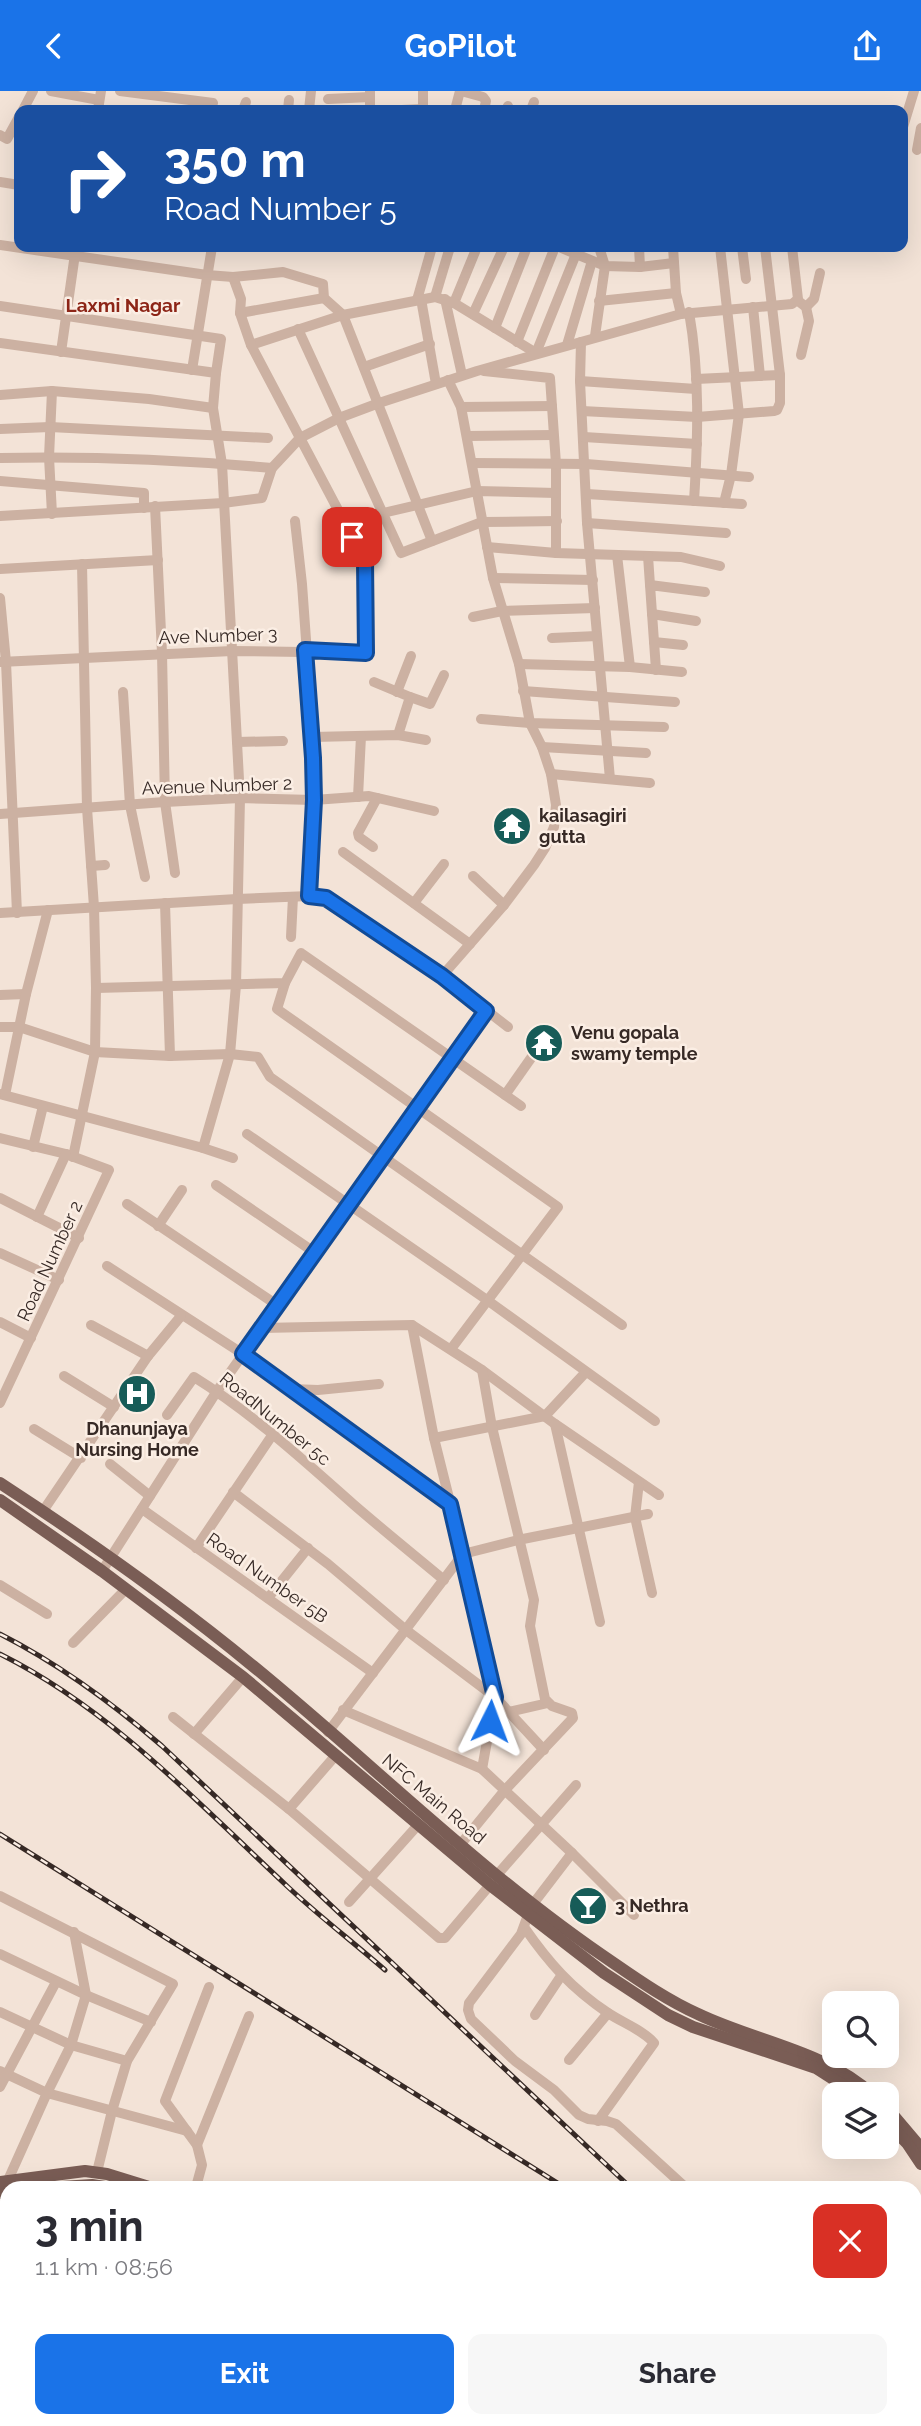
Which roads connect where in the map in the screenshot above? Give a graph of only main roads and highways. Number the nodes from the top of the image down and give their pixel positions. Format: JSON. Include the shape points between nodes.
{"nodes":[{"id":1,"x":0,"y":1483,"type":"edge"},
{"id":2,"x":0,"y":1500,"type":"edge"},
{"id":3,"x":371,"y":1777,"type":"junction"},
{"id":4,"x":494,"y":1880,"type":"junction"},
{"id":5,"x":528,"y":1915,"type":"junction"},
{"id":6,"x":838,"y":2082,"type":"edge"},
{"id":7,"x":857,"y":2082,"type":"edge"},
{"id":8,"x":899,"y":2122,"type":"edge"},
{"id":9,"x":899,"y":2135,"type":"edge"},
{"id":10,"x":921,"y":2148,"type":"edge"},
{"id":11,"x":921,"y":2164,"type":"edge"},
{"id":12,"x":47,"y":2181,"type":"edge"},
{"id":13,"x":128,"y":2181,"type":"edge"}],
"edges":[{"from":1,"to":3,"type":"main road","name":"NFC Main Road","via":[[253,1666]]},
{"from":2,"to":3,"type":"main road","name":"NFC Main Road","via":[[102,1571],[243,1677],[336,1755]]},
{"from":3,"to":4,"type":"main road","name":"NFC Main Road","via":[[460,1845]]},
{"from":3,"to":4,"type":"main road","name":"NFC Main Road","via":[[418,1825]]},
{"from":4,"to":5,"type":"main road","name":"NFC Main Road"},
{"from":5,"to":6,"type":"main road","name":"NFC Main Road","via":[[668,2015],[816,2068]]},
{"from":5,"to":7,"type":"main road","name":"NFC Main Road","via":[[697,2014],[829,2065]]},
{"from":8,"to":10,"type":"main road"},
{"from":9,"to":11,"type":"main road"},
{"from":12,"to":13,"type":"main road","via":[[97,2172]]}]}
